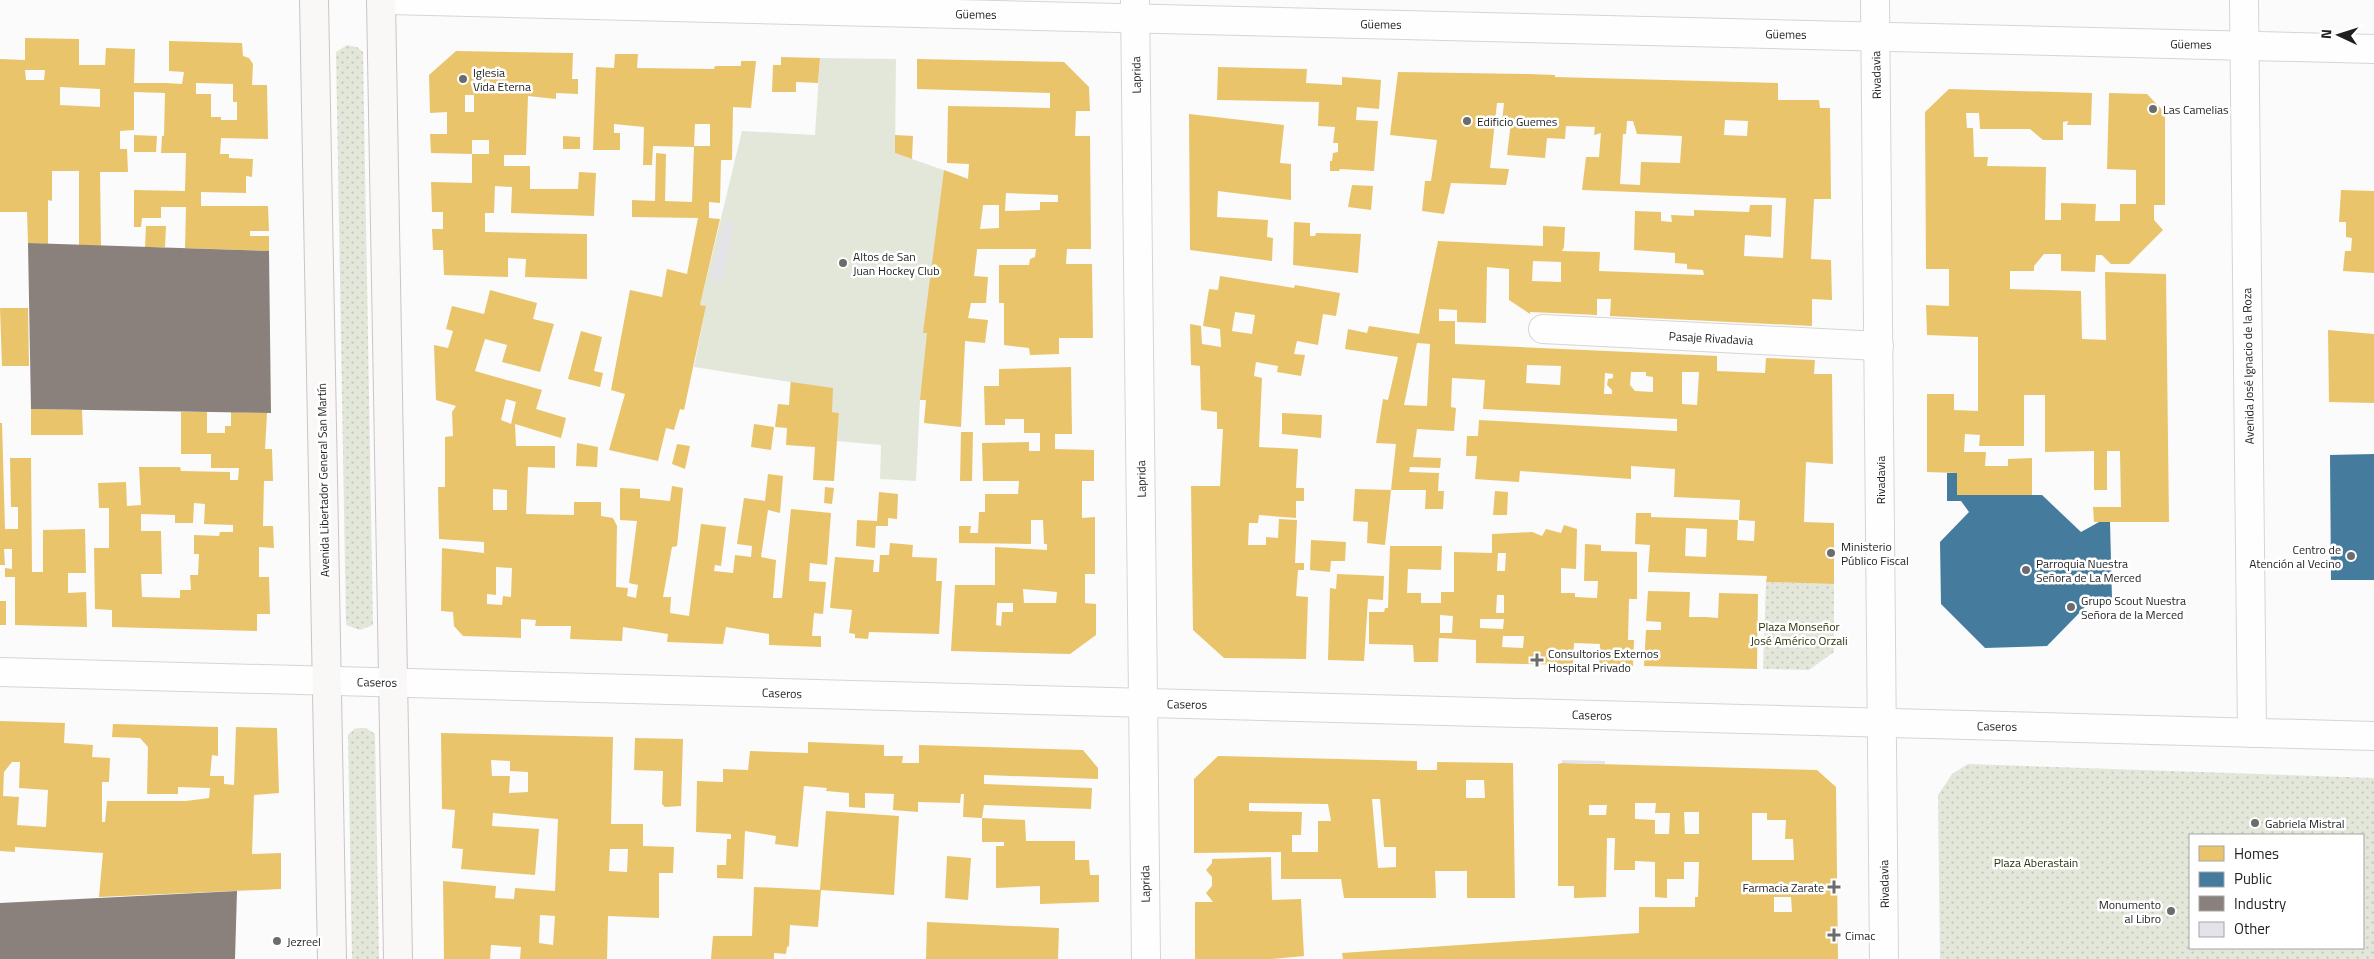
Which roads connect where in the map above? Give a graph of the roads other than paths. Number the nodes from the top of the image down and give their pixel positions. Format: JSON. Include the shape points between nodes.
{"nodes":[{"id":1,"x":314,"y":0,"type":"edge"},
{"id":2,"x":381,"y":0,"type":"edge"},
{"id":3,"x":388,"y":0,"type":"edge"},
{"id":4,"x":1875,"y":0,"type":"edge"},
{"id":5,"x":2244,"y":0,"type":"edge"},
{"id":6,"x":1135,"y":9,"type":"edge"},
{"id":7,"x":1876,"y":36,"type":"junction"},
{"id":8,"x":2244,"y":46,"type":"junction"},
{"id":9,"x":2374,"y":49,"type":"edge"},
{"id":10,"x":1543,"y":329,"type":"dead end"},
{"id":11,"x":1879,"y":346,"type":"junction"},
{"id":12,"x":0,"y":672,"type":"edge"},
{"id":13,"x":327,"y":681,"type":"junction"},
{"id":14,"x":393,"y":682,"type":"junction"},
{"id":15,"x":1143,"y":703,"type":"junction"},
{"id":16,"x":1881,"y":723,"type":"junction"},
{"id":17,"x":2252,"y":733,"type":"junction"},
{"id":18,"x":2374,"y":736,"type":"edge"},
{"id":19,"x":332,"y":959,"type":"edge"},
{"id":20,"x":398,"y":959,"type":"edge"},
{"id":21,"x":1146,"y":959,"type":"edge"},
{"id":22,"x":1884,"y":959,"type":"edge"}],
"edges":[{"from":1,"to":13,"type":"main road","name":"Avenida Libertador General San Martín"},
{"from":2,"to":14,"type":"main road"},
{"from":3,"to":6,"type":"street","name":"Güemes"},
{"from":4,"to":7,"type":"street","name":"Rivadavia"},
{"from":5,"to":8,"type":"street","name":"Avenida José Ignacio de la Roza"},
{"from":6,"to":7,"type":"street","name":"Güemes"},
{"from":6,"to":15,"type":"street","name":"Laprida"},
{"from":7,"to":8,"type":"street","name":"Güemes"},
{"from":7,"to":11,"type":"street","name":"Rivadavia"},
{"from":8,"to":9,"type":"street","name":"Güemes"},
{"from":8,"to":17,"type":"street","name":"Avenida José Ignacio de la Roza"},
{"from":10,"to":11,"type":"street","name":"Pasaje Rivadavia"},
{"from":11,"to":16,"type":"street","name":"Rivadavia"},
{"from":12,"to":13,"type":"street","name":"Caseros"},
{"from":13,"to":14,"type":"street","name":"Caseros"},
{"from":13,"to":19,"type":"main road","name":"Avenida Libertador General San Martín"},
{"from":14,"to":15,"type":"street","name":"Caseros"},
{"from":14,"to":20,"type":"main road"},
{"from":15,"to":16,"type":"street","name":"Caseros"},
{"from":15,"to":21,"type":"street","name":"Laprida"},
{"from":16,"to":17,"type":"street","name":"Caseros"},
{"from":16,"to":22,"type":"street","name":"Rivadavia"},
{"from":17,"to":18,"type":"street","name":"Caseros"}]}
